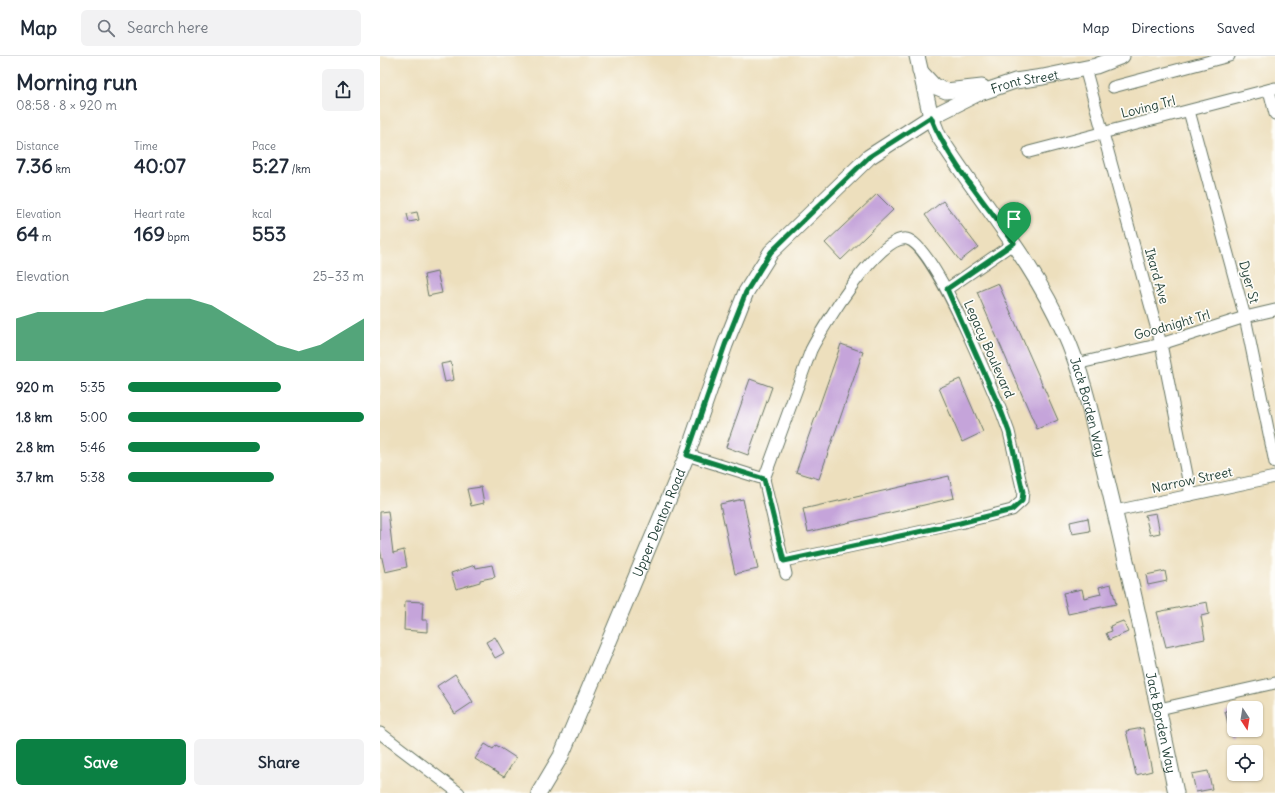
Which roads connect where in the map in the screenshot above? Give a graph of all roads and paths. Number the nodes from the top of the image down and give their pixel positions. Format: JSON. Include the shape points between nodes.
{"nodes":[{"id":1,"x":1122,"y":56,"type":"edge"},
{"id":2,"x":1229,"y":56,"type":"edge"},
{"id":3,"x":918,"y":63,"type":"edge"},
{"id":4,"x":1085,"y":68,"type":"junction"},
{"id":5,"x":1113,"y":87,"type":"dead end"},
{"id":6,"x":993,"y":89,"type":"junction"},
{"id":7,"x":1272,"y":89,"type":"edge"},
{"id":8,"x":1188,"y":111,"type":"junction"},
{"id":9,"x":1275,"y":114,"type":"edge"},
{"id":10,"x":931,"y":117,"type":"junction"},
{"id":11,"x":1103,"y":133,"type":"junction"},
{"id":12,"x":1029,"y":152,"type":"dead end"},
{"id":13,"x":826,"y":201,"type":"joint"},
{"id":14,"x":1014,"y":243,"type":"junction"},
{"id":15,"x":947,"y":289,"type":"junction"},
{"id":16,"x":1275,"y":310,"type":"edge"},
{"id":17,"x":1245,"y":317,"type":"junction"},
{"id":18,"x":1161,"y":344,"type":"junction"},
{"id":19,"x":1076,"y":364,"type":"junction"},
{"id":20,"x":687,"y":455,"type":"junction"},
{"id":21,"x":1275,"y":462,"type":"edge"},
{"id":22,"x":1275,"y":477,"type":"edge"},
{"id":23,"x":764,"y":479,"type":"junction"},
{"id":24,"x":1191,"y":495,"type":"junction"},
{"id":25,"x":1115,"y":511,"type":"junction"},
{"id":26,"x":784,"y":561,"type":"junction"},
{"id":27,"x":786,"y":574,"type":"dead end"},
{"id":28,"x":1275,"y":682,"type":"edge"},
{"id":29,"x":1159,"y":709,"type":"junction"},
{"id":30,"x":380,"y":733,"type":"edge"},
{"id":31,"x":459,"y":793,"type":"edge"},
{"id":32,"x":539,"y":793,"type":"edge"},
{"id":33,"x":1176,"y":793,"type":"edge"}],
"edges":[{"from":1,"to":4,"type":"street","name":"Front Street"},
{"from":2,"to":5,"type":"street"},
{"from":3,"to":6,"type":"street","via":[[934,86],[946,91],[978,87]]},
{"from":3,"to":10,"type":"street","name":"Jack Borden Way"},
{"from":4,"to":6,"type":"street","name":"Front Street","via":[[1015,80]]},
{"from":4,"to":11,"type":"street","name":"Ikard Ave"},
{"from":6,"to":10,"type":"street","name":"Front Street","via":[[977,94]]},
{"from":7,"to":8,"type":"street","name":"Loving Trl"},
{"from":7,"to":9,"type":"street"},
{"from":8,"to":11,"type":"street","name":"Loving Trl"},
{"from":8,"to":17,"type":"street","name":"Dyer St"},
{"from":10,"to":13,"type":"street","name":"Front Street","via":[[869,157]]},
{"from":10,"to":14,"type":"street","name":"Jack Borden Way","via":[[949,153]]},
{"from":11,"to":12,"type":"street","name":"Loving Trl"},
{"from":11,"to":18,"type":"street","name":"Ikard Ave"},
{"from":13,"to":20,"type":"street","name":"Upper Denton Road","via":[[771,252],[746,292]]},
{"from":14,"to":15,"type":"street"},
{"from":14,"to":19,"type":"street","name":"Jack Borden Way","via":[[1051,304]]},
{"from":15,"to":23,"type":"street","name":"Legacy Boulevard","via":[[918,246],[908,239],[899,238],[890,244],[849,288],[811,350]]},
{"from":15,"to":26,"type":"street","name":"Legacy Boulevard","via":[[1009,432],[1023,492],[1022,501],[1012,510]]},
{"from":16,"to":17,"type":"street","name":"Goodnight Trl"},
{"from":17,"to":18,"type":"street","name":"Goodnight Trl"},
{"from":17,"to":21,"type":"street","name":"Dyer St"},
{"from":18,"to":19,"type":"street","name":"Goodnight Trl"},
{"from":18,"to":24,"type":"street","name":"Ikard Ave"},
{"from":19,"to":25,"type":"street","name":"Jack Borden Way"},
{"from":20,"to":23,"type":"street"},
{"from":20,"to":32,"type":"street","name":"Upper Denton Road","via":[[561,756]]},
{"from":22,"to":24,"type":"street","name":"Narrow Street"},
{"from":23,"to":26,"type":"street"},
{"from":24,"to":25,"type":"street","name":"Narrow Street"},
{"from":25,"to":29,"type":"street","name":"Jack Borden Way"},
{"from":26,"to":27,"type":"street"},
{"from":28,"to":29,"type":"street"},
{"from":29,"to":33,"type":"street","name":"Jack Borden Way"},
{"from":30,"to":31,"type":"street"}]}
